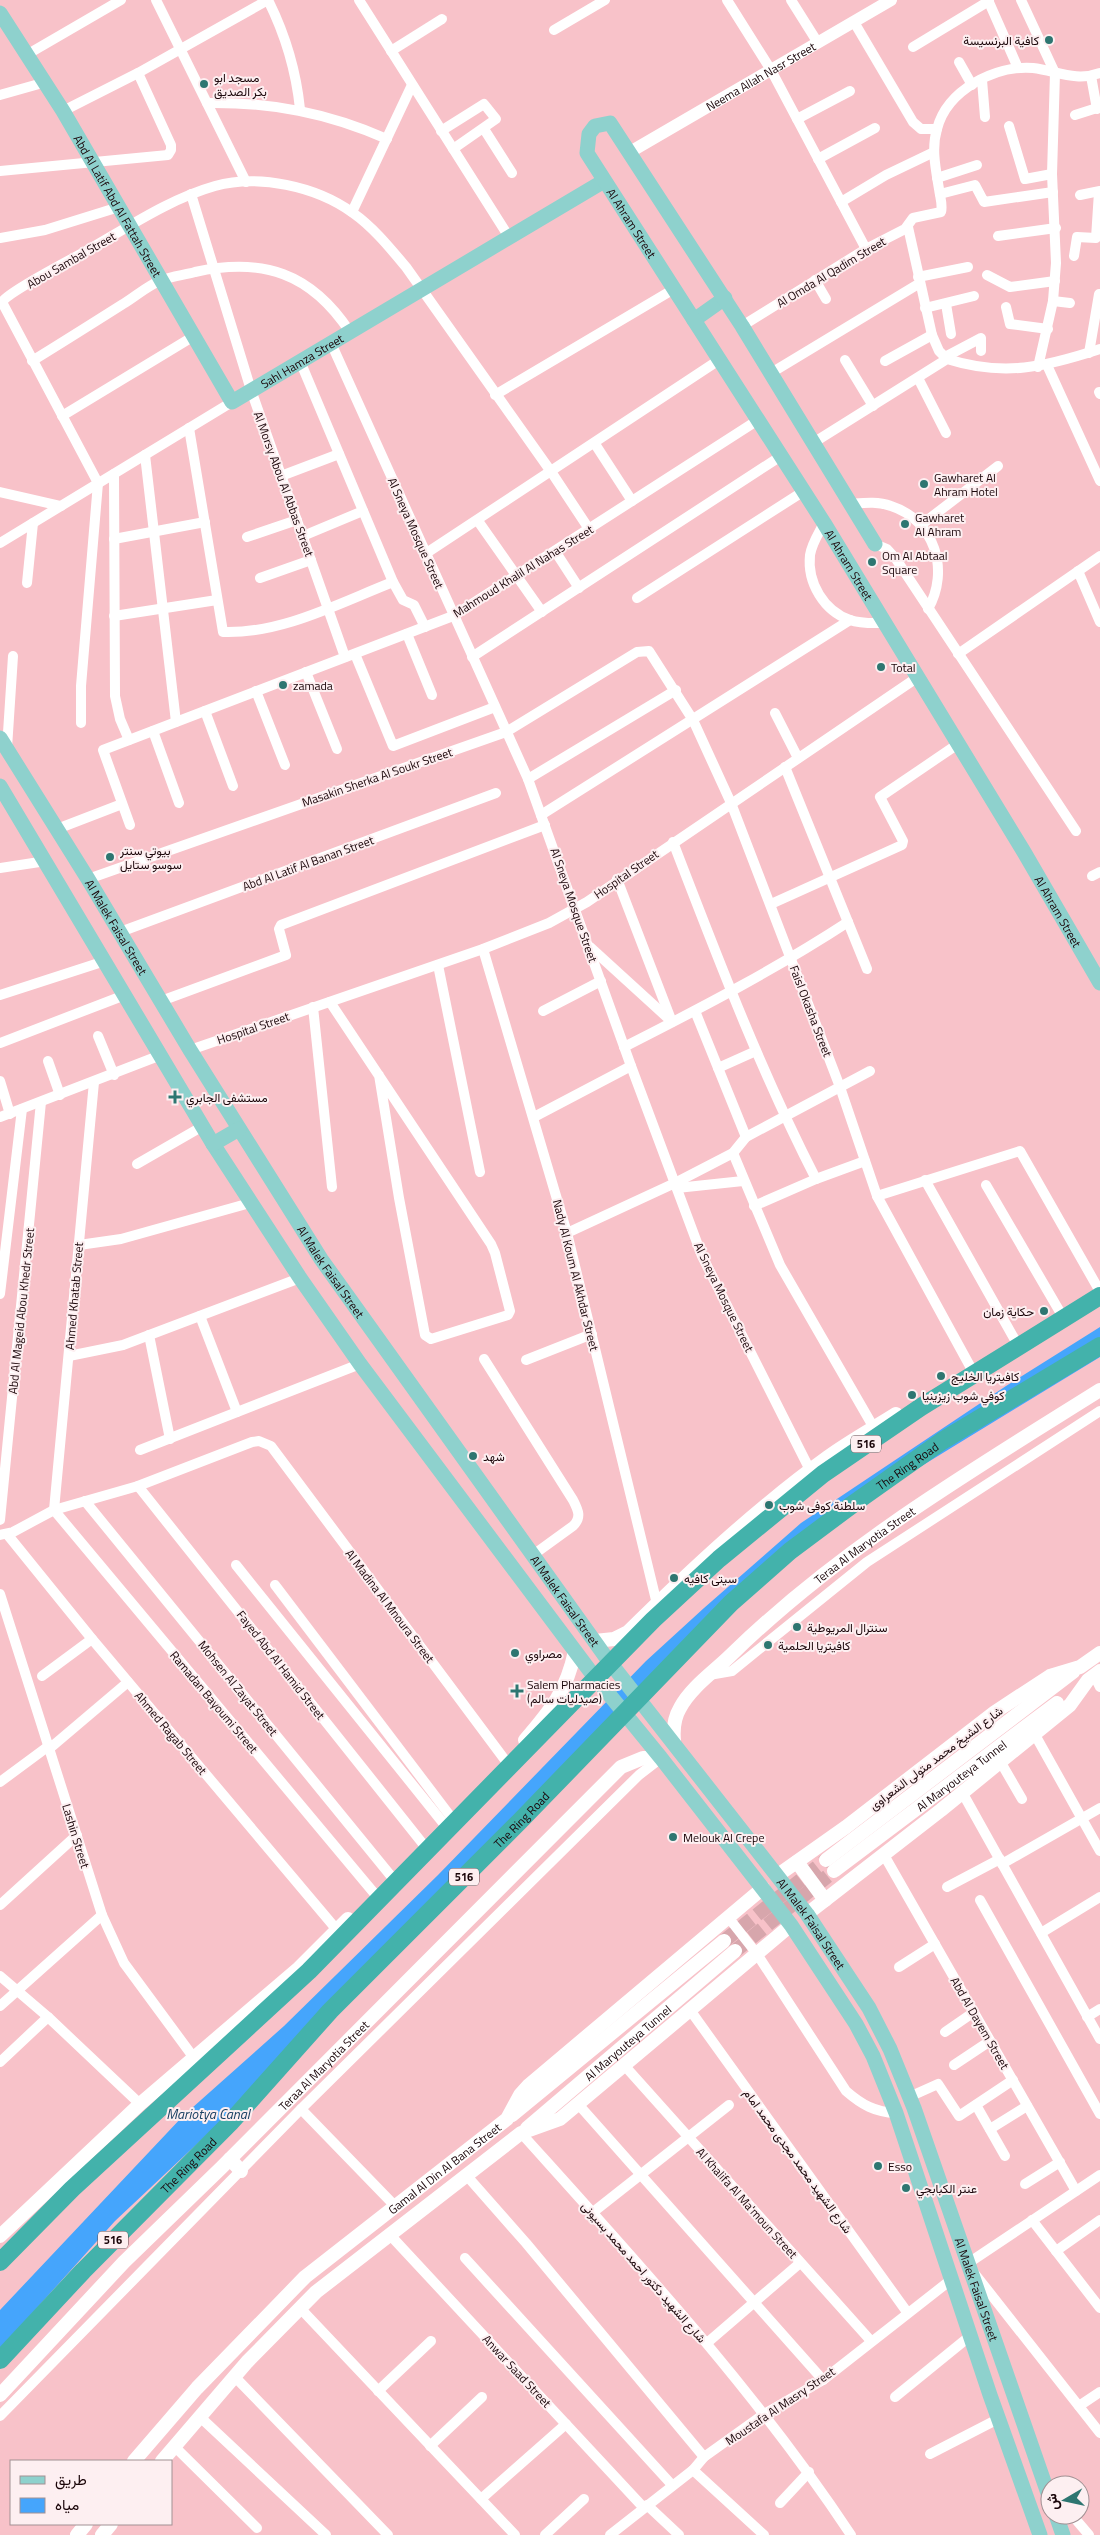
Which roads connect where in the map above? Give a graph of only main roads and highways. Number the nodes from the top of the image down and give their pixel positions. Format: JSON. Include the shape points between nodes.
{"nodes":[{"id":1,"x":0,"y":14,"type":"edge"},
{"id":2,"x":604,"y":181,"type":"junction"},
{"id":3,"x":724,"y":298,"type":"junction"},
{"id":4,"x":694,"y":320,"type":"junction"},
{"id":5,"x":232,"y":402,"type":"joint"},
{"id":6,"x":875,"y":544,"type":"road end"},
{"id":7,"x":4,"y":744,"type":"edge"},
{"id":8,"x":0,"y":786,"type":"edge"},
{"id":9,"x":1100,"y":983,"type":"edge"},
{"id":10,"x":239,"y":1129,"type":"junction"},
{"id":11,"x":213,"y":1144,"type":"junction"},
{"id":12,"x":1099,"y":1290,"type":"edge"},
{"id":13,"x":1100,"y":1346,"type":"edge"},
{"id":14,"x":1100,"y":1390,"type":"edge"},
{"id":15,"x":595,"y":1641,"type":"junction"},
{"id":16,"x":575,"y":1651,"type":"junction"},
{"id":17,"x":1100,"y":1653,"type":"edge"},
{"id":18,"x":1080,"y":1667,"type":"junction"},
{"id":19,"x":1095,"y":1678,"type":"edge"},
{"id":20,"x":674,"y":1741,"type":"junction"},
{"id":21,"x":661,"y":1758,"type":"junction"},
{"id":22,"x":797,"y":1862,"type":"junction"},
{"id":23,"x":778,"y":1875,"type":"junction"},
{"id":24,"x":763,"y":1888,"type":"junction"},
{"id":25,"x":825,"y":1900,"type":"junction"},
{"id":26,"x":808,"y":1914,"type":"junction"},
{"id":27,"x":791,"y":1925,"type":"junction"},
{"id":28,"x":507,"y":2119,"type":"junction"},
{"id":29,"x":520,"y":2134,"type":"junction"},
{"id":30,"x":230,"y":2159,"type":"junction"},
{"id":31,"x":241,"y":2171,"type":"road end"},
{"id":32,"x":0,"y":2236,"type":"edge"},
{"id":33,"x":0,"y":2262,"type":"edge"},
{"id":34,"x":0,"y":2360,"type":"edge"},
{"id":35,"x":0,"y":2395,"type":"edge"},
{"id":36,"x":135,"y":2460,"type":"edge"},
{"id":37,"x":163,"y":2460,"type":"edge"},
{"id":38,"x":1042,"y":2475,"type":"edge"},
{"id":39,"x":1031,"y":2513,"type":"junction"},
{"id":40,"x":1040,"y":2515,"type":"edge"},
{"id":41,"x":85,"y":2525,"type":"edge"},
{"id":42,"x":77,"y":2535,"type":"edge"},
{"id":43,"x":1040,"y":2535,"type":"edge"}],
"edges":[{"from":1,"to":5,"type":"main road","name":"Abd Al Latif Abd Al Fattah Street","via":[[46,82]]},
{"from":2,"to":3,"type":"main road","name":"Al Ahram Street","via":[[587,153],[592,129],[600,123],[610,122]]},
{"from":2,"to":4,"type":"main road","name":"Al Ahram Street"},
{"from":2,"to":5,"type":"main road","name":"Sahl Hamza Street"},
{"from":3,"to":4,"type":"main road"},
{"from":3,"to":6,"type":"main road"},
{"from":4,"to":9,"type":"main road","name":"Al Ahram Street","via":[[824,522]]},
{"from":7,"to":10,"type":"main road","name":"Al Malek Faisal Street"},
{"from":8,"to":11,"type":"main road","name":"Al Malek Faisal Street"},
{"from":10,"to":11,"type":"main road"},
{"from":10,"to":15,"type":"main road","name":"Al Malek Faisal Street","via":[[346,1294]]},
{"from":11,"to":16,"type":"main road","name":"Al Malek Faisal Street","via":[[360,1364]]},
{"from":12,"to":15,"type":"main road","via":[[810,1470],[743,1524],[621,1636]]},
{"from":12,"to":33,"type":"highway","number":"516","via":[[822,1474],[719,1559],[654,1620],[309,1971],[72,2189]]},
{"from":13,"to":34,"type":"highway","name":"The Ring Road","number":"516","via":[[942,1441],[790,1552],[732,1603],[520,1822],[330,2010],[230,2123],[83,2270]]},
{"from":14,"to":20,"type":"main road","name":"Teraa Al Maryotia Street","via":[[917,1505],[784,1605],[680,1708],[674,1723]]},
{"from":15,"to":20,"type":"main road","name":"Al Malek Faisal Street"},
{"from":16,"to":21,"type":"main road","name":"Al Malek Faisal Street"},
{"from":16,"to":32,"type":"main road","via":[[566,1682],[552,1710],[448,1821],[299,1968],[140,2104]]},
{"from":17,"to":18,"type":"main road","name":"شارع الشيخ محمد متولى الشعراوى"},
{"from":18,"to":19,"type":"main road","name":"Al Maryouteya Tunnel","via":[[830,1866]]},
{"from":18,"to":22,"type":"main road","name":"شارع الشيخ محمد متولى الشعراوى","via":[[1050,1676],[995,1712]]},
{"from":19,"to":25,"type":"main road","via":[[1070,1705]]},
{"from":20,"to":23,"type":"main road","name":"Al Malek Faisal Street"},
{"from":21,"to":24,"type":"main road","name":"Al Malek Faisal Street"},
{"from":21,"to":30,"type":"main road","name":"Teraa Al Maryotia Street","via":[[643,1758],[622,1767]]},
{"from":22,"to":23,"type":"main road","name":"شارع الشيخ محمد متولى الشعراوى"},
{"from":22,"to":25,"type":"main road"},
{"from":23,"to":26,"type":"main road","name":"Al Malek Faisal Street"},
{"from":24,"to":27,"type":"main road","name":"Al Malek Faisal Street"},
{"from":24,"to":28,"type":"main road","name":"Gamal Al Din Al Bana Street","via":[[529,2085]]},
{"from":25,"to":26,"type":"main road"},
{"from":26,"to":38,"type":"main road","name":"Al Malek Faisal Street","via":[[869,2008],[910,2097]]},
{"from":27,"to":29,"type":"main road","name":"Gamal Al Din Al Bana Street","via":[[578,2104],[551,2124]]},
{"from":27,"to":39,"type":"main road","name":"Al Malek Faisal Street","via":[[856,2024],[873,2056],[896,2113]]},
{"from":28,"to":29,"type":"main road","name":"Al Maryouteya Tunnel","via":[[729,1946]]},
{"from":28,"to":36,"type":"main road","name":"Gamal Al Din Al Bana Street","via":[[338,2250],[278,2304],[197,2388]]},
{"from":29,"to":37,"type":"main road","name":"Gamal Al Din Al Bana Street","via":[[316,2292],[199,2416]]},
{"from":30,"to":31,"type":"main road"},
{"from":30,"to":35,"type":"main road","name":"Teraa Al Maryotia Street","via":[[124,2262]]},
{"from":39,"to":40,"type":"main road"},
{"from":39,"to":43,"type":"main road","name":"Al Malek Faisal Street"},
{"from":41,"to":42,"type":"main road"}]}
